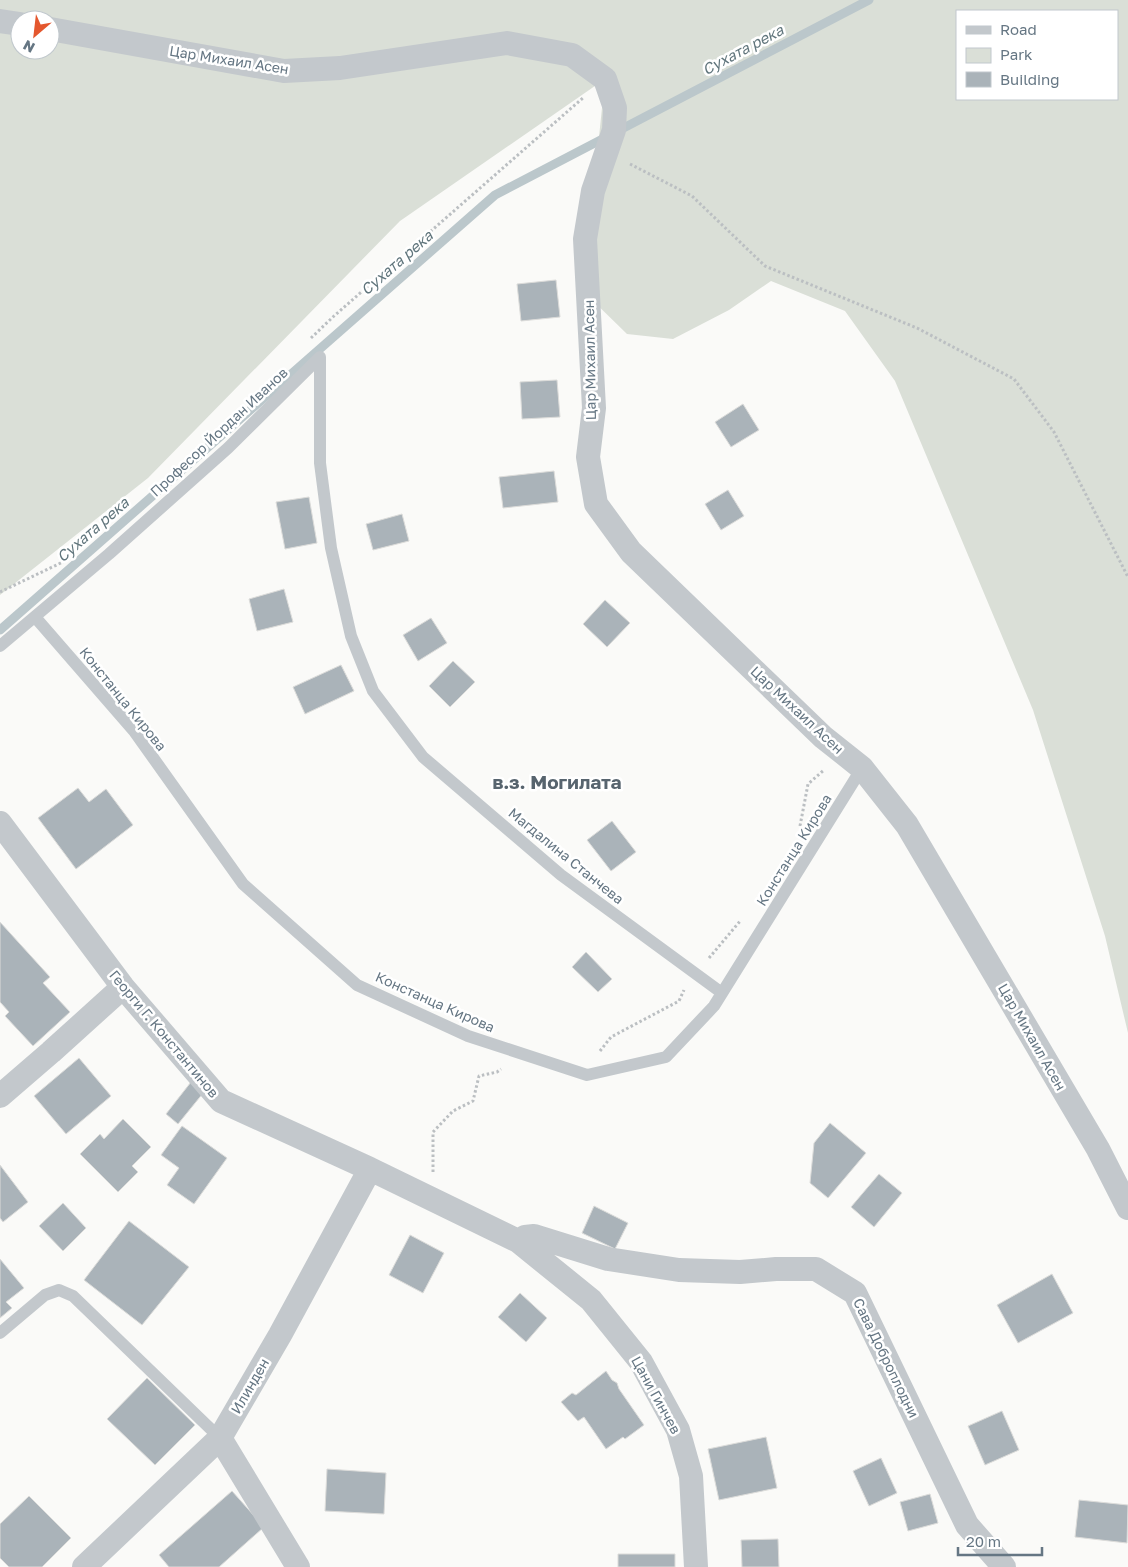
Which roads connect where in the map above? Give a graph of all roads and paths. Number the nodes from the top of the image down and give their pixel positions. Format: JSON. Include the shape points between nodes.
{"nodes":[{"id":1,"x":60,"y":31,"type":"edge"},
{"id":2,"x":610,"y":142,"type":"junction"},
{"id":3,"x":320,"y":357,"type":"joint"},
{"id":4,"x":1128,"y":577,"type":"edge"},
{"id":5,"x":34,"y":617,"type":"junction"},
{"id":6,"x":0,"y":646,"type":"edge"},
{"id":7,"x":843,"y":753,"type":"junction"},
{"id":8,"x":862,"y":768,"type":"junction"},
{"id":9,"x":0,"y":823,"type":"edge"},
{"id":10,"x":799,"y":829,"type":"dead end"},
{"id":11,"x":745,"y":915,"type":"dead end"},
{"id":12,"x":696,"y":974,"type":"junction"},
{"id":13,"x":122,"y":986,"type":"junction"},
{"id":14,"x":722,"y":993,"type":"junction"},
{"id":15,"x":499,"y":1046,"type":"junction"},
{"id":16,"x":598,"y":1053,"type":"dead end"},
{"id":17,"x":0,"y":1096,"type":"edge"},
{"id":18,"x":370,"y":1169,"type":"junction"},
{"id":19,"x":420,"y":1193,"type":"junction"},
{"id":20,"x":1128,"y":1208,"type":"edge"},
{"id":21,"x":518,"y":1241,"type":"junction"},
{"id":22,"x":0,"y":1333,"type":"edge"},
{"id":23,"x":220,"y":1438,"type":"junction"},
{"id":24,"x":84,"y":1567,"type":"edge"},
{"id":25,"x":298,"y":1567,"type":"edge"},
{"id":26,"x":696,"y":1567,"type":"edge"},
{"id":27,"x":1004,"y":1567,"type":"edge"}],
"edges":[{"from":1,"to":2,"type":"street","name":"Цар Михаил Асен","via":[[284,70],[340,68],[507,43],[572,55],[605,79],[615,108]]},
{"from":2,"to":4,"type":"path","via":[[692,196],[765,266],[917,328],[1014,380],[1054,432]]},
{"from":2,"to":7,"type":"street","name":"Цар Михаил Асен","via":[[593,191],[585,239],[594,408],[588,457],[596,504],[632,552]]},
{"from":3,"to":5,"type":"lane","name":"Професор Йордан Иванов","via":[[228,448]]},
{"from":3,"to":12,"type":"lane","name":"Магдалина Станчева","via":[[320,463],[331,548],[351,636],[373,691],[423,757],[561,875]]},
{"from":5,"to":6,"type":"lane","name":"Професор Йордан Иванов"},
{"from":5,"to":15,"type":"lane","name":"Констанца Кирова","via":[[134,731],[243,884],[357,985],[468,1036]]},
{"from":7,"to":8,"type":"street","name":"Цар Михаил Асен"},
{"from":7,"to":10,"type":"path","via":[[808,784]]},
{"from":8,"to":14,"type":"lane","name":"Констанца Кирова"},
{"from":8,"to":20,"type":"street","name":"Цар Михаил Асен","via":[[908,825],[1098,1149]]},
{"from":9,"to":13,"type":"street","name":"Георги Г. Константинов"},
{"from":11,"to":12,"type":"path"},
{"from":12,"to":14,"type":"lane","name":"Магдалина Станчева"},
{"from":12,"to":16,"type":"path","via":[[679,1001],[611,1037]]},
{"from":13,"to":17,"type":"street"},
{"from":13,"to":18,"type":"street","name":"Георги Г. Константинов","via":[[221,1101]]},
{"from":14,"to":15,"type":"lane","name":"Констанца Кирова","via":[[714,1006],[666,1057],[586,1075]]},
{"from":15,"to":19,"type":"path","via":[[506,1062],[497,1072],[479,1076],[473,1101],[453,1111],[433,1132],[434,1170]]},
{"from":18,"to":19,"type":"street","name":"Георги Г. Константинов"},
{"from":18,"to":23,"type":"street","name":"Илинден"},
{"from":19,"to":21,"type":"street","name":"Георги Г. Константинов"},
{"from":21,"to":26,"type":"street","name":"Цани Гинчев","via":[[591,1300],[641,1362],[678,1430],[691,1476]]},
{"from":21,"to":27,"type":"street","name":"Сава Доброплодни","via":[[534,1236],[608,1259],[679,1270],[816,1269],[855,1293],[967,1524]]},
{"from":22,"to":23,"type":"lane","via":[[45,1295],[59,1290],[73,1296]]},
{"from":23,"to":24,"type":"street","name":"Илинден"},
{"from":23,"to":25,"type":"street"}]}
